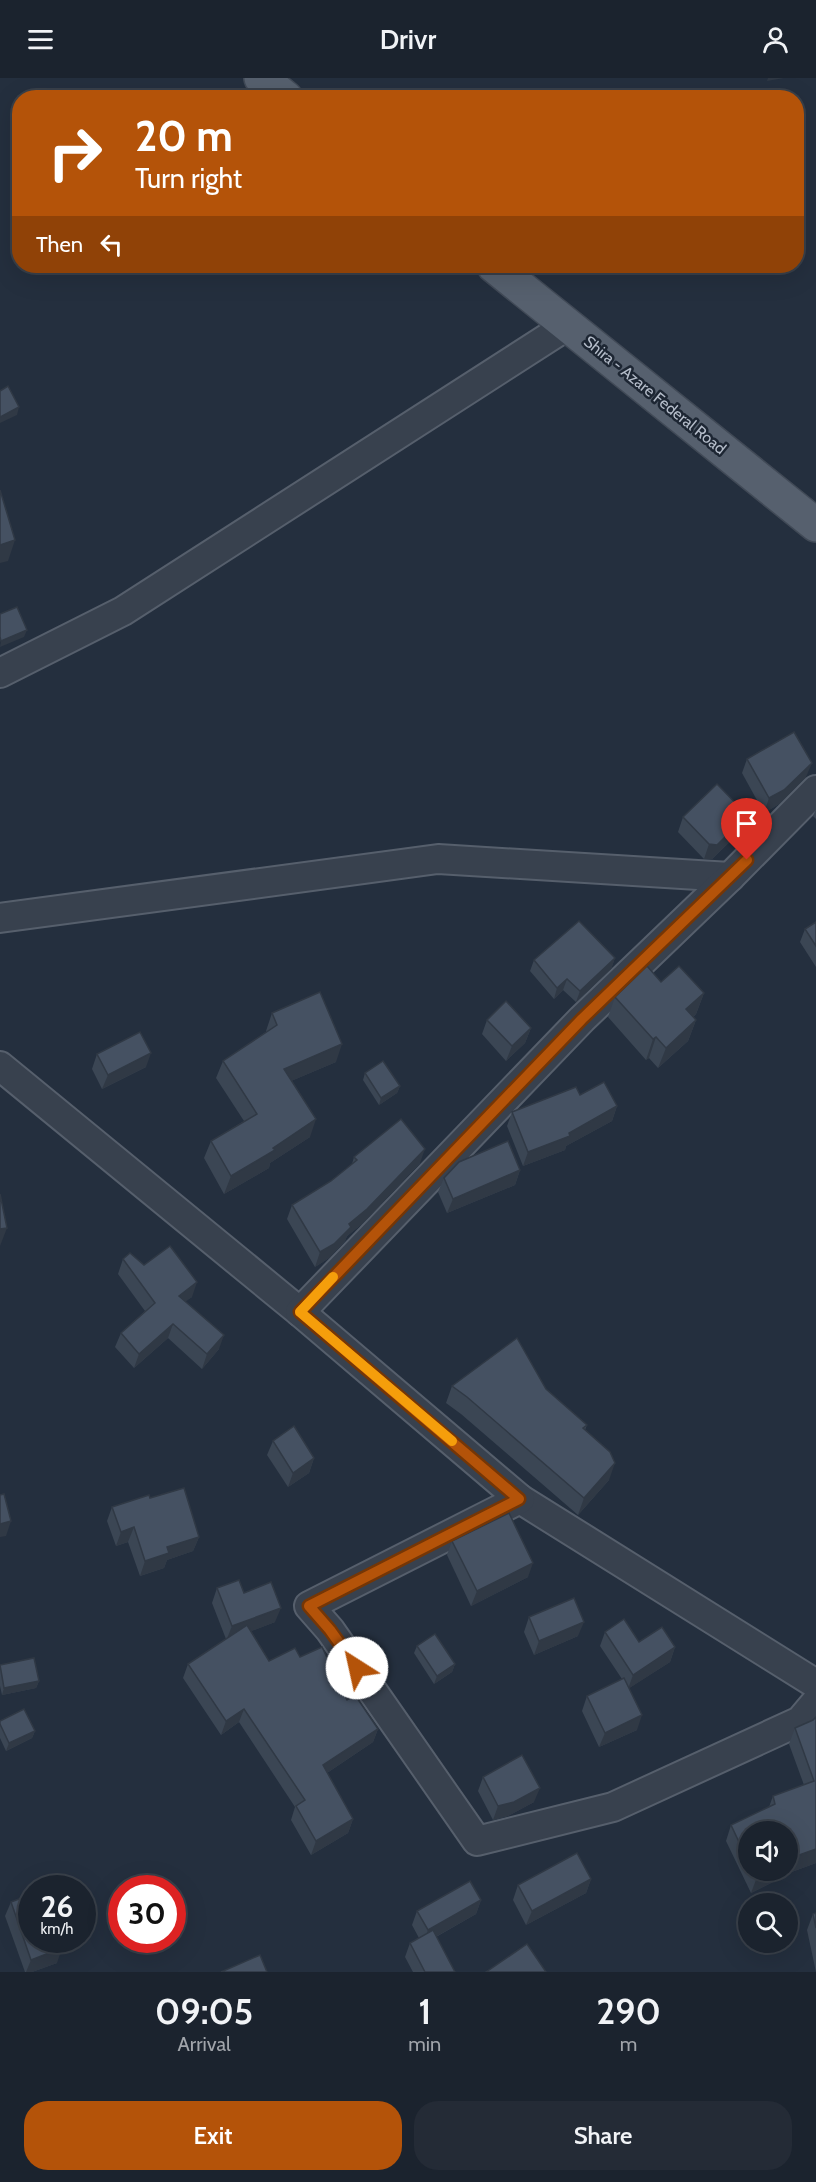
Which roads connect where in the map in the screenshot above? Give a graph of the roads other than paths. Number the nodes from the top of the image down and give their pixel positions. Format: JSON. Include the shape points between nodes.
{"nodes":[{"id":1,"x":261,"y":78,"type":"edge"},
{"id":2,"x":276,"y":90,"type":"edge"},
{"id":3,"x":503,"y":273,"type":"edge"},
{"id":4,"x":568,"y":325,"type":"junction"},
{"id":5,"x":816,"y":525,"type":"edge"},
{"id":6,"x":0,"y":674,"type":"edge"},
{"id":7,"x":816,"y":790,"type":"edge"},
{"id":8,"x":730,"y":877,"type":"junction"},
{"id":9,"x":0,"y":918,"type":"edge"},
{"id":10,"x":0,"y":1066,"type":"edge"},
{"id":11,"x":300,"y":1312,"type":"junction"},
{"id":12,"x":519,"y":1499,"type":"junction"},
{"id":13,"x":816,"y":1684,"type":"edge"},
{"id":14,"x":816,"y":1702,"type":"edge"}],
"edges":[{"from":1,"to":2,"type":"main road"},
{"from":3,"to":4,"type":"main road","name":"Shira - Azare Federal Road"},
{"from":4,"to":5,"type":"main road","name":"Shira - Azare Federal Road"},
{"from":4,"to":6,"type":"street","via":[[123,611]]},
{"from":7,"to":8,"type":"street"},
{"from":8,"to":9,"type":"street","via":[[438,859]]},
{"from":8,"to":11,"type":"street","via":[[582,1019]]},
{"from":10,"to":11,"type":"street"},
{"from":11,"to":12,"type":"street"},
{"from":12,"to":13,"type":"street"},
{"from":12,"to":14,"type":"street","via":[[309,1606],[330,1630],[477,1841],[613,1807],[800,1721]]}]}
